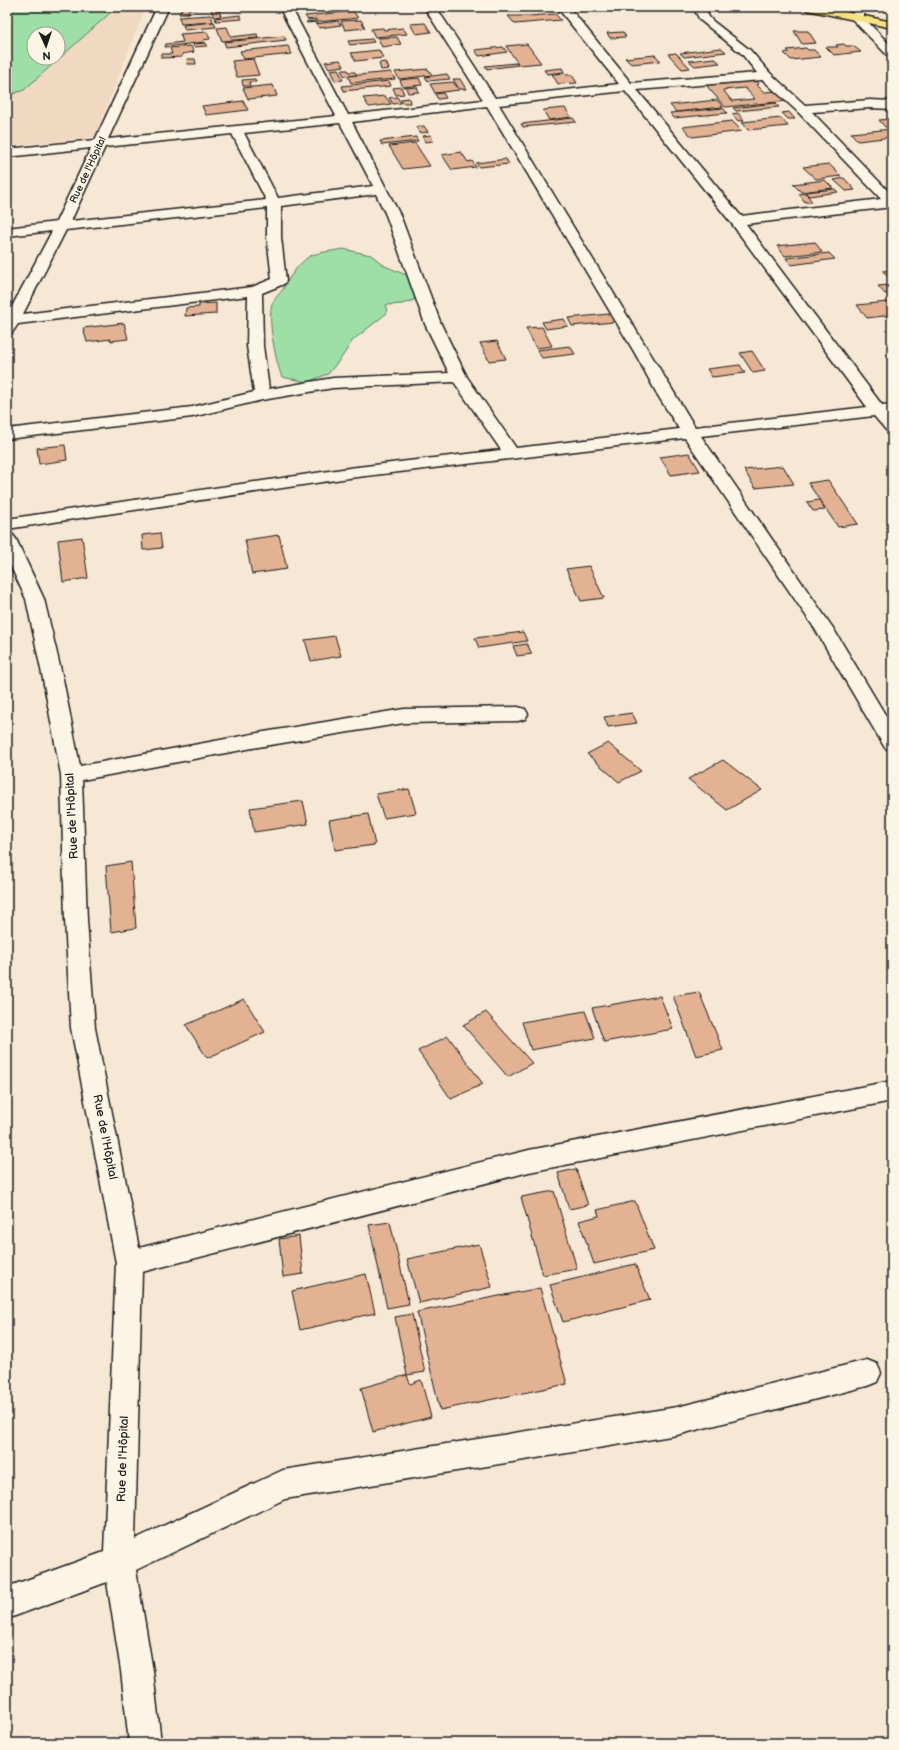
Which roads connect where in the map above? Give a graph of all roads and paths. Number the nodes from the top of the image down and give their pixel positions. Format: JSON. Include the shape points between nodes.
{"nodes":[{"id":1,"x":163,"y":7,"type":"edge"},
{"id":2,"x":285,"y":7,"type":"edge"},
{"id":3,"x":430,"y":7,"type":"edge"},
{"id":4,"x":563,"y":7,"type":"edge"},
{"id":5,"x":699,"y":7,"type":"edge"},
{"id":6,"x":807,"y":7,"type":"edge"},
{"id":7,"x":855,"y":11,"type":"edge"},
{"id":8,"x":892,"y":16,"type":"edge"},
{"id":9,"x":892,"y":25,"type":"edge"},
{"id":10,"x":892,"y":54,"type":"edge"},
{"id":11,"x":766,"y":76,"type":"junction"},
{"id":12,"x":626,"y":87,"type":"junction"},
{"id":13,"x":892,"y":94,"type":"edge"},
{"id":14,"x":491,"y":102,"type":"junction"},
{"id":15,"x":870,"y":104,"type":"junction"},
{"id":16,"x":892,"y":106,"type":"edge"},
{"id":17,"x":802,"y":109,"type":"junction"},
{"id":18,"x":344,"y":119,"type":"junction"},
{"id":19,"x":236,"y":129,"type":"junction"},
{"id":20,"x":101,"y":142,"type":"junction"},
{"id":21,"x":7,"y":153,"type":"edge"},
{"id":22,"x":381,"y":188,"type":"junction"},
{"id":23,"x":274,"y":203,"type":"junction"},
{"id":24,"x":892,"y":203,"type":"edge"},
{"id":25,"x":737,"y":221,"type":"junction"},
{"id":26,"x":62,"y":226,"type":"junction"},
{"id":27,"x":7,"y":232,"type":"edge"},
{"id":28,"x":255,"y":290,"type":"junction"},
{"id":29,"x":10,"y":325,"type":"edge"},
{"id":30,"x":459,"y":376,"type":"junction"},
{"id":31,"x":262,"y":394,"type":"junction"},
{"id":32,"x":885,"y":410,"type":"edge"},
{"id":33,"x":892,"y":427,"type":"edge"},
{"id":34,"x":690,"y":433,"type":"junction"},
{"id":35,"x":7,"y":434,"type":"edge"},
{"id":36,"x":512,"y":454,"type":"junction"},
{"id":37,"x":7,"y":524,"type":"edge"},
{"id":38,"x":7,"y":539,"type":"edge"},
{"id":39,"x":518,"y":714,"type":"dead end"},
{"id":40,"x":892,"y":743,"type":"edge"},
{"id":41,"x":71,"y":775,"type":"junction"},
{"id":42,"x":892,"y":1092,"type":"edge"},
{"id":43,"x":129,"y":1264,"type":"junction"},
{"id":44,"x":867,"y":1373,"type":"dead end"},
{"id":45,"x":119,"y":1562,"type":"junction"},
{"id":46,"x":7,"y":1603,"type":"edge"},
{"id":47,"x":144,"y":1743,"type":"edge"}],
"edges":[{"from":1,"to":20,"type":"street","name":"Rue de l'Hôpital"},
{"from":2,"to":18,"type":"street"},
{"from":3,"to":14,"type":"street"},
{"from":4,"to":12,"type":"street"},
{"from":5,"to":11,"type":"street","via":[[704,18],[741,47]]},
{"from":6,"to":7,"type":"highway"},
{"from":7,"to":8,"type":"highway"},
{"from":7,"to":9,"type":"highway"},
{"from":7,"to":10,"type":"street"},
{"from":11,"to":12,"type":"street"},
{"from":11,"to":17,"type":"street"},
{"from":12,"to":14,"type":"street"},
{"from":12,"to":25,"type":"street"},
{"from":13,"to":15,"type":"street"},
{"from":14,"to":18,"type":"street"},
{"from":14,"to":34,"type":"street"},
{"from":15,"to":16,"type":"street"},
{"from":15,"to":17,"type":"street"},
{"from":17,"to":24,"type":"street"},
{"from":18,"to":19,"type":"street"},
{"from":18,"to":22,"type":"street"},
{"from":19,"to":20,"type":"street"},
{"from":19,"to":23,"type":"street"},
{"from":20,"to":21,"type":"street"},
{"from":20,"to":26,"type":"street","name":"Rue de l'Hôpital"},
{"from":22,"to":23,"type":"street"},
{"from":22,"to":30,"type":"street","via":[[433,324]]},
{"from":23,"to":26,"type":"street"},
{"from":23,"to":28,"type":"street","via":[[274,237],[279,281]]},
{"from":24,"to":25,"type":"street"},
{"from":25,"to":32,"type":"street"},
{"from":26,"to":27,"type":"street"},
{"from":26,"to":29,"type":"street","name":"Rue de l'Hôpital"},
{"from":28,"to":29,"type":"street"},
{"from":28,"to":31,"type":"street","via":[[255,346]]},
{"from":30,"to":31,"type":"street","via":[[333,383]]},
{"from":30,"to":36,"type":"street"},
{"from":31,"to":35,"type":"street","via":[[192,412]]},
{"from":32,"to":33,"type":"street"},
{"from":32,"to":34,"type":"street"},
{"from":34,"to":36,"type":"street"},
{"from":34,"to":40,"type":"street","via":[[824,628]]},
{"from":36,"to":37,"type":"street","via":[[349,473]]},
{"from":38,"to":41,"type":"street","name":"Rue de l'Hôpital","via":[[35,599]]},
{"from":39,"to":41,"type":"street","via":[[404,716]]},
{"from":41,"to":43,"type":"street","name":"Rue de l'Hôpital","via":[[83,1028]]},
{"from":42,"to":43,"type":"street","via":[[529,1161]]},
{"from":43,"to":45,"type":"street","name":"Rue de l'Hôpital"},
{"from":44,"to":45,"type":"street","via":[[677,1421],[283,1485]]},
{"from":45,"to":46,"type":"street"},
{"from":45,"to":47,"type":"street","name":"Rue de l'Hôpital","via":[[137,1671]]}]}
